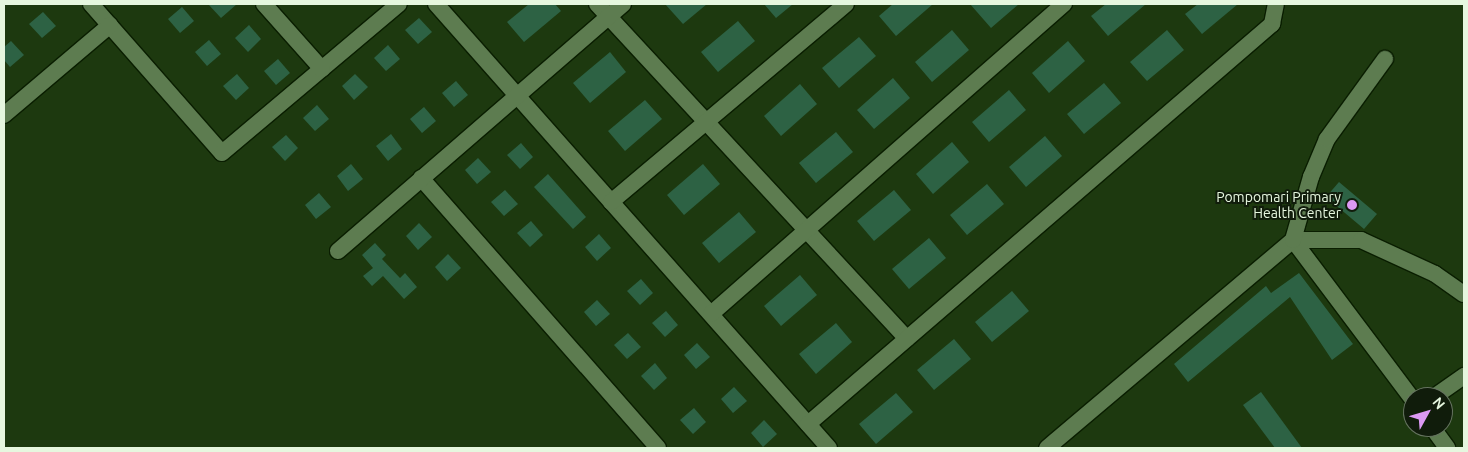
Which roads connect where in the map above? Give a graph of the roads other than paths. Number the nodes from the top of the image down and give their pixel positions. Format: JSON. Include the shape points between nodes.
{"nodes":[{"id":1,"x":91,"y":4,"type":"edge"},
{"id":2,"x":264,"y":4,"type":"edge"},
{"id":3,"x":399,"y":4,"type":"edge"},
{"id":4,"x":436,"y":4,"type":"edge"},
{"id":5,"x":622,"y":4,"type":"edge"},
{"id":6,"x":846,"y":4,"type":"edge"},
{"id":7,"x":1064,"y":4,"type":"edge"},
{"id":8,"x":1276,"y":4,"type":"edge"},
{"id":9,"x":603,"y":10,"type":"edge"},
{"id":10,"x":110,"y":25,"type":"junction"},
{"id":11,"x":1385,"y":59,"type":"dead end"},
{"id":12,"x":322,"y":69,"type":"junction"},
{"id":13,"x":517,"y":96,"type":"junction"},
{"id":14,"x":4,"y":115,"type":"edge"},
{"id":15,"x":705,"y":122,"type":"junction"},
{"id":16,"x":421,"y":178,"type":"junction"},
{"id":17,"x":611,"y":202,"type":"junction"},
{"id":18,"x":806,"y":231,"type":"junction"},
{"id":19,"x":1293,"y":240,"type":"junction"},
{"id":20,"x":338,"y":251,"type":"dead end"},
{"id":21,"x":1464,"y":294,"type":"edge"},
{"id":22,"x":711,"y":314,"type":"junction"},
{"id":23,"x":907,"y":338,"type":"junction"},
{"id":24,"x":1464,"y":376,"type":"edge"},
{"id":25,"x":1403,"y":387,"type":"edge"},
{"id":26,"x":1448,"y":387,"type":"edge"},
{"id":27,"x":808,"y":424,"type":"junction"},
{"id":28,"x":1439,"y":437,"type":"edge"},
{"id":29,"x":658,"y":448,"type":"edge"},
{"id":30,"x":829,"y":448,"type":"edge"},
{"id":31,"x":1047,"y":448,"type":"edge"},
{"id":32,"x":1447,"y":448,"type":"edge"}],
"edges":[{"from":1,"to":10,"type":"street"},
{"from":2,"to":12,"type":"street"},
{"from":3,"to":12,"type":"street"},
{"from":4,"to":13,"type":"street"},
{"from":5,"to":9,"type":"street"},
{"from":6,"to":15,"type":"street"},
{"from":7,"to":18,"type":"street"},
{"from":8,"to":23,"type":"street","via":[[1272,24]]},
{"from":9,"to":13,"type":"street"},
{"from":9,"to":15,"type":"street"},
{"from":10,"to":12,"type":"street","via":[[222,153]]},
{"from":10,"to":14,"type":"street"},
{"from":11,"to":19,"type":"street","via":[[1327,139],[1311,177]]},
{"from":13,"to":16,"type":"street"},
{"from":13,"to":17,"type":"street"},
{"from":15,"to":17,"type":"street"},
{"from":15,"to":18,"type":"street"},
{"from":16,"to":20,"type":"street"},
{"from":16,"to":29,"type":"street"},
{"from":17,"to":22,"type":"street"},
{"from":18,"to":22,"type":"street"},
{"from":18,"to":23,"type":"street"},
{"from":19,"to":21,"type":"street","via":[[1361,240],[1435,274]]},
{"from":19,"to":25,"type":"street"},
{"from":19,"to":31,"type":"street"},
{"from":22,"to":27,"type":"street"},
{"from":23,"to":27,"type":"street"},
{"from":24,"to":26,"type":"street"},
{"from":27,"to":30,"type":"street"},
{"from":28,"to":32,"type":"street"}]}
